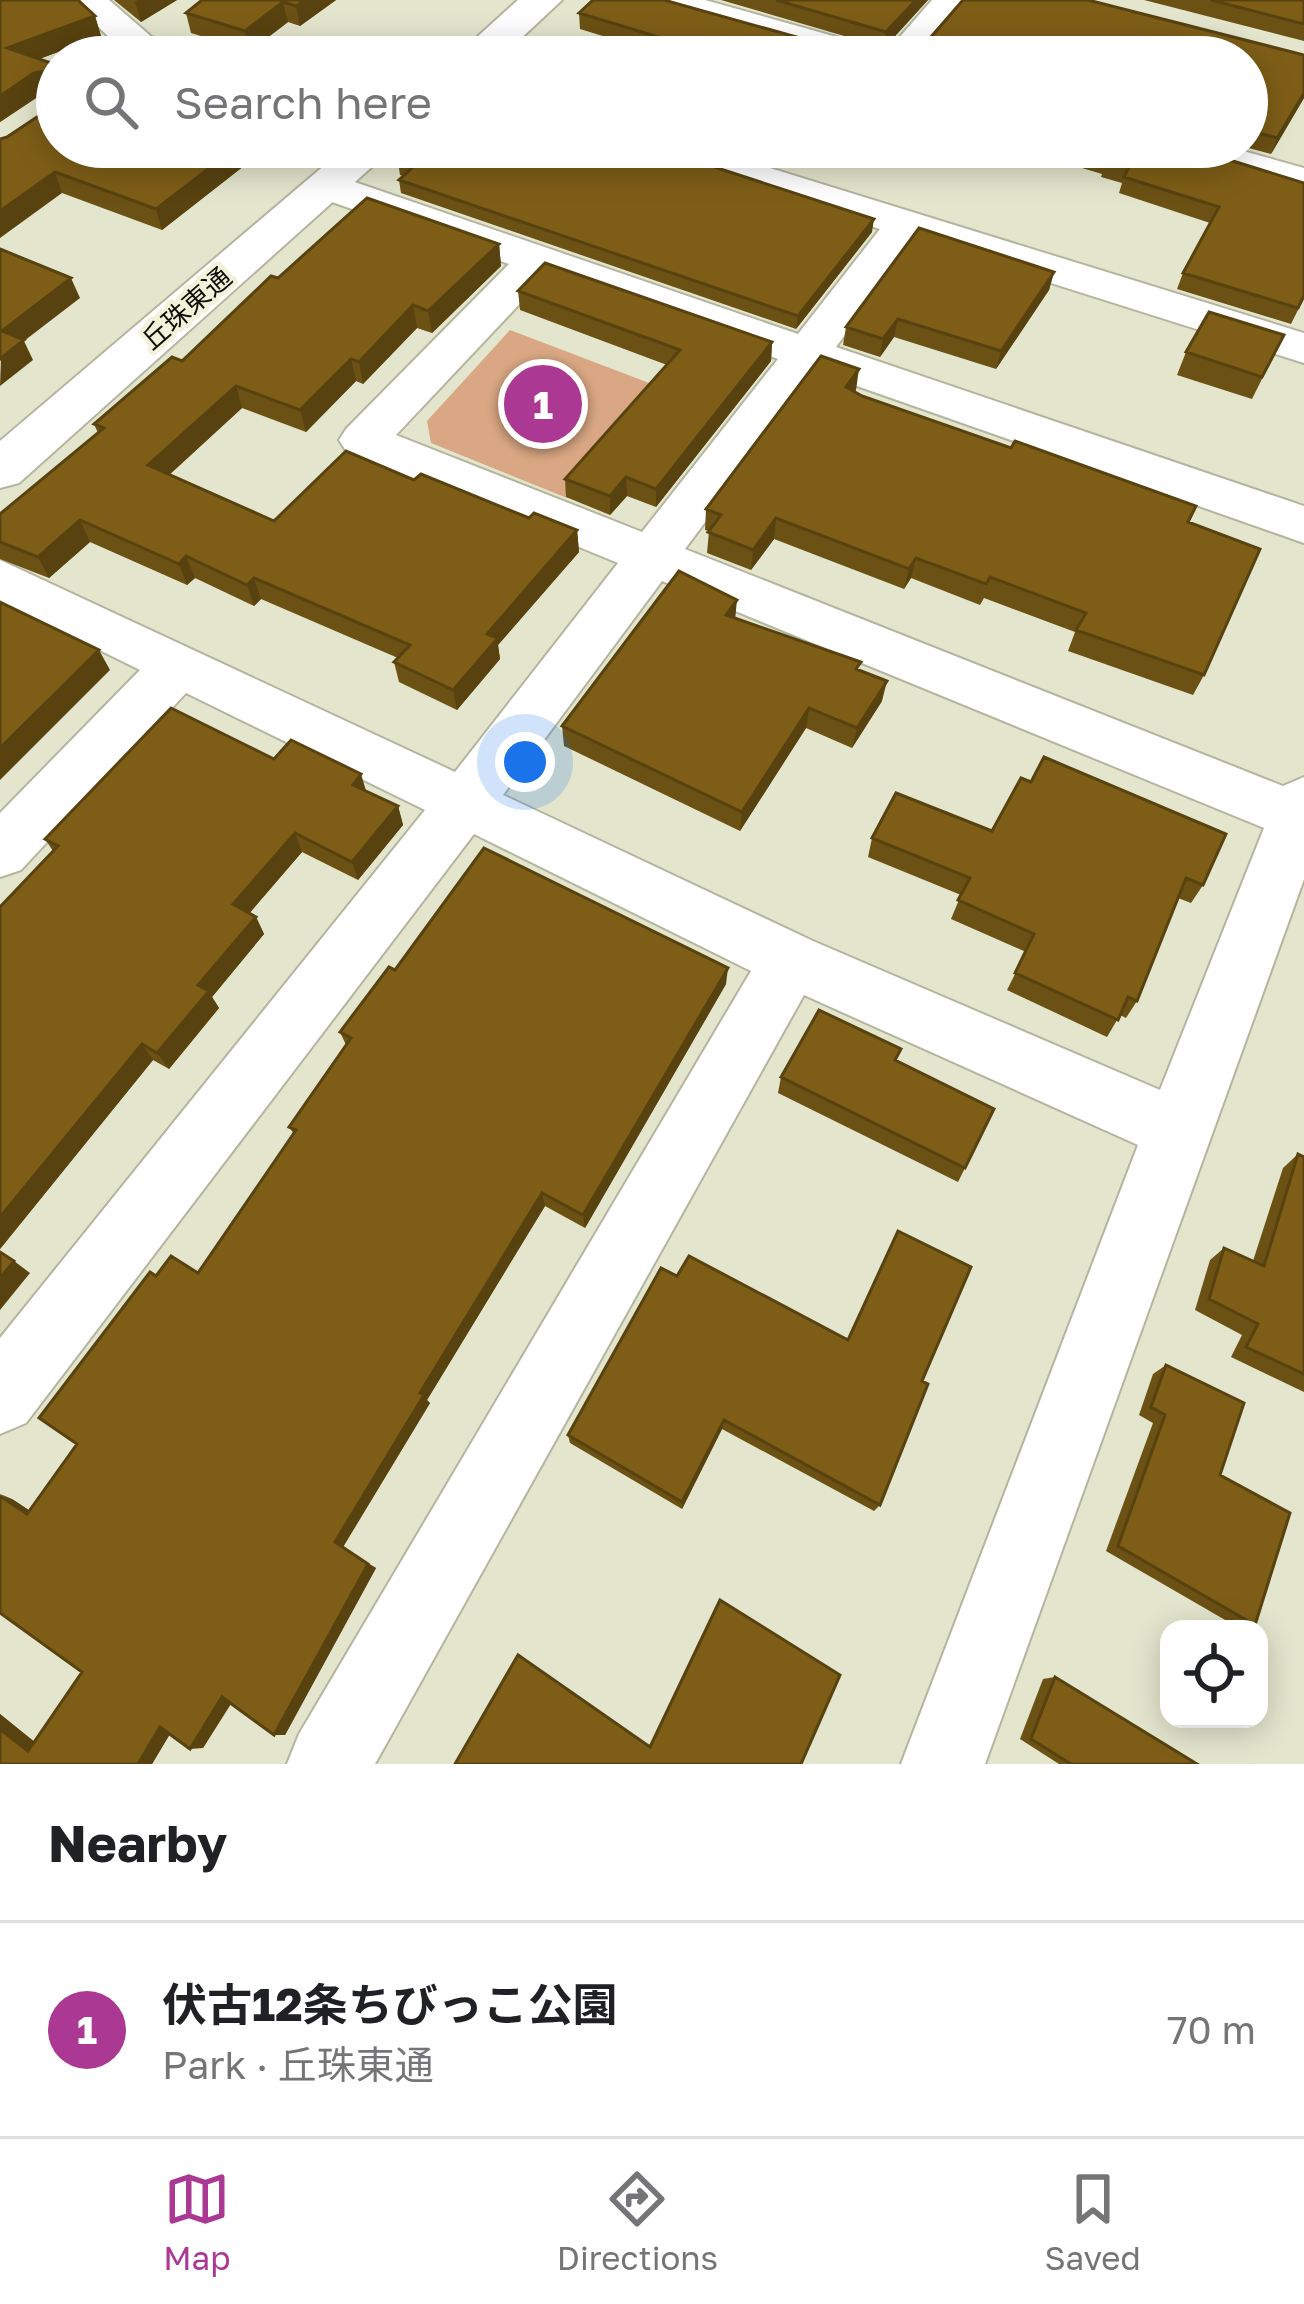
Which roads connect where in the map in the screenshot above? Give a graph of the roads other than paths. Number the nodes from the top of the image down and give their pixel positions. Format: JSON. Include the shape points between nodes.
{"nodes":[{"id":1,"x":88,"y":0,"type":"edge"},
{"id":2,"x":542,"y":0,"type":"edge"},
{"id":3,"x":665,"y":0,"type":"edge"},
{"id":4,"x":952,"y":0,"type":"edge"},
{"id":5,"x":140,"y":36,"type":"edge"},
{"id":6,"x":500,"y":36,"type":"edge"},
{"id":7,"x":792,"y":36,"type":"edge"},
{"id":8,"x":920,"y":36,"type":"edge"},
{"id":9,"x":347,"y":168,"type":"edge"},
{"id":10,"x":725,"y":168,"type":"edge"},
{"id":11,"x":1258,"y":168,"type":"edge"},
{"id":12,"x":1304,"y":181,"type":"edge"},
{"id":13,"x":326,"y":186,"type":"junction"},
{"id":14,"x":904,"y":226,"type":"junction"},
{"id":15,"x":538,"y":259,"type":"junction"},
{"id":16,"x":1304,"y":348,"type":"edge"},
{"id":17,"x":809,"y":354,"type":"junction"},
{"id":18,"x":0,"y":470,"type":"edge"},
{"id":19,"x":1304,"y":525,"type":"edge"},
{"id":20,"x":654,"y":555,"type":"junction"},
{"id":21,"x":0,"y":579,"type":"edge"},
{"id":22,"x":178,"y":666,"type":"junction"},
{"id":23,"x":465,"y":802,"type":"junction"},
{"id":24,"x":1301,"y":809,"type":"edge"},
{"id":25,"x":0,"y":852,"type":"edge"},
{"id":26,"x":791,"y":960,"type":"junction"},
{"id":27,"x":1177,"y":1130,"type":"junction"},
{"id":28,"x":0,"y":1397,"type":"edge"},
{"id":29,"x":329,"y":1764,"type":"edge"},
{"id":30,"x":943,"y":1764,"type":"edge"}],
"edges":[{"from":1,"to":5,"type":"street"},
{"from":2,"to":6,"type":"street"},
{"from":3,"to":7,"type":"street"},
{"from":4,"to":8,"type":"street"},
{"from":9,"to":13,"type":"street","name":"丘珠東通"},
{"from":10,"to":14,"type":"street"},
{"from":11,"to":12,"type":"street"},
{"from":13,"to":15,"type":"street"},
{"from":13,"to":18,"type":"street","name":"丘珠東通"},
{"from":14,"to":16,"type":"street"},
{"from":14,"to":17,"type":"street"},
{"from":15,"to":17,"type":"street"},
{"from":15,"to":20,"type":"street","via":[[363,440]]},
{"from":17,"to":19,"type":"street"},
{"from":17,"to":20,"type":"street"},
{"from":20,"to":23,"type":"street"},
{"from":20,"to":24,"type":"street"},
{"from":21,"to":22,"type":"street"},
{"from":22,"to":23,"type":"street"},
{"from":22,"to":25,"type":"street"},
{"from":23,"to":26,"type":"street"},
{"from":23,"to":28,"type":"street"},
{"from":24,"to":27,"type":"street"},
{"from":26,"to":27,"type":"street"},
{"from":26,"to":29,"type":"street"},
{"from":27,"to":30,"type":"street"}]}
